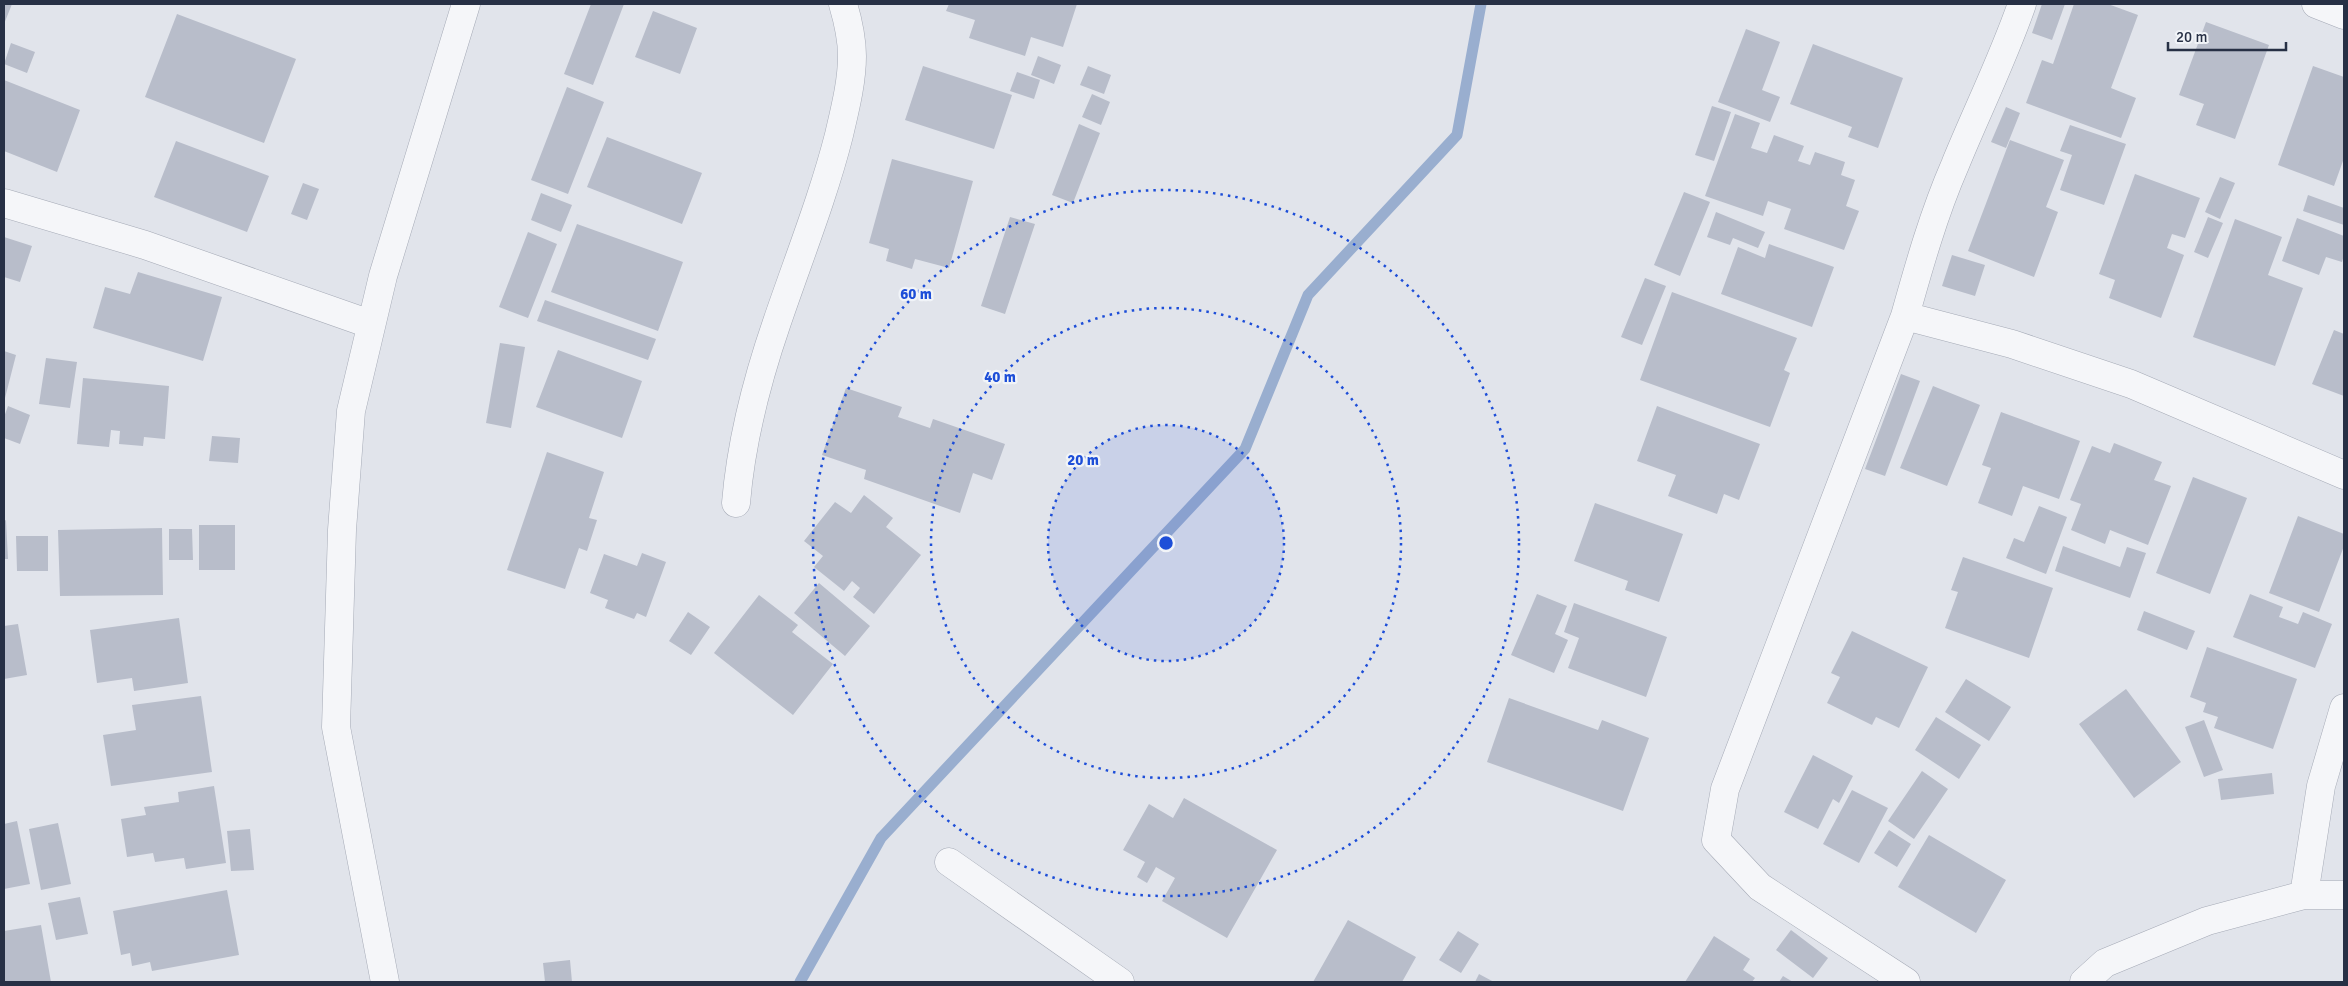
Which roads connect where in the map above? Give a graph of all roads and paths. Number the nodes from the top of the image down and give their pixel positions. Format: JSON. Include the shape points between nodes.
{"nodes":[{"id":1,"x":466,"y":4,"type":"edge"},
{"id":2,"x":843,"y":4,"type":"edge"},
{"id":3,"x":2022,"y":4,"type":"edge"},
{"id":4,"x":2316,"y":4,"type":"edge"},
{"id":5,"x":2344,"y":16,"type":"edge"},
{"id":6,"x":4,"y":203,"type":"edge"},
{"id":7,"x":1905,"y":316,"type":"junction"},
{"id":8,"x":370,"y":324,"type":"junction"},
{"id":9,"x":2344,"y":475,"type":"edge"},
{"id":10,"x":736,"y":503,"type":"dead end"},
{"id":11,"x":2344,"y":708,"type":"edge"},
{"id":12,"x":949,"y":862,"type":"dead end"},
{"id":13,"x":2304,"y":895,"type":"junction"},
{"id":14,"x":2344,"y":895,"type":"edge"},
{"id":15,"x":385,"y":982,"type":"edge"},
{"id":16,"x":1120,"y":982,"type":"edge"},
{"id":17,"x":1906,"y":982,"type":"edge"},
{"id":18,"x":2084,"y":982,"type":"edge"}],
"edges":[{"from":1,"to":8,"type":"street"},
{"from":2,"to":10,"type":"street","via":[[852,56],[843,118],[830,172],[776,325],[750,418],[738,474]]},
{"from":3,"to":7,"type":"street","via":[[2008,44],[1954,166]]},
{"from":4,"to":5,"type":"street"},
{"from":6,"to":8,"type":"street","via":[[146,245]]},
{"from":7,"to":9,"type":"street","via":[[2012,344],[2131,384]]},
{"from":7,"to":17,"type":"street","via":[[1725,789],[1716,840],[1760,887]]},
{"from":8,"to":15,"type":"street","via":[[351,411],[342,530],[336,727]]},
{"from":11,"to":13,"type":"street","via":[[2320,786]]},
{"from":12,"to":16,"type":"street"},
{"from":13,"to":14,"type":"street"},
{"from":13,"to":18,"type":"street","via":[[2207,920],[2105,964]]}]}
